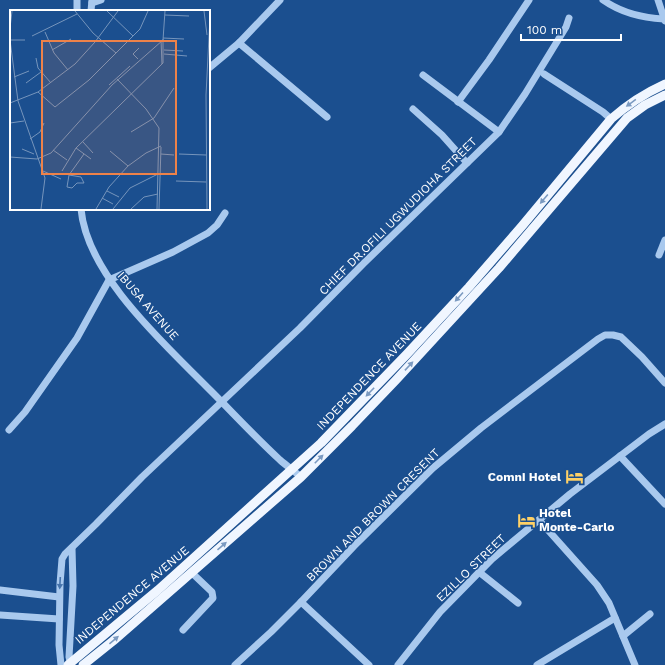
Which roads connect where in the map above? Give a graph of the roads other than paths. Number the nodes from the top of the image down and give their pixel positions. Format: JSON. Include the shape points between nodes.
{"nodes":[{"id":1,"x":77,"y":0,"type":"edge"},
{"id":2,"x":101,"y":0,"type":"edge"},
{"id":3,"x":280,"y":0,"type":"edge"},
{"id":4,"x":530,"y":0,"type":"edge"},
{"id":5,"x":603,"y":0,"type":"edge"},
{"id":6,"x":658,"y":0,"type":"edge"},
{"id":7,"x":92,"y":5,"type":"edge"},
{"id":8,"x":76,"y":10,"type":"edge"},
{"id":9,"x":569,"y":18,"type":"dead end"},
{"id":10,"x":664,"y":20,"type":"edge"},
{"id":11,"x":239,"y":43,"type":"junction"},
{"id":12,"x":210,"y":67,"type":"edge"},
{"id":13,"x":544,"y":74,"type":"dead end"},
{"id":14,"x":423,"y":75,"type":"dead end"},
{"id":15,"x":665,"y":84,"type":"edge"},
{"id":16,"x":665,"y":95,"type":"edge"},
{"id":17,"x":458,"y":102,"type":"junction"},
{"id":18,"x":413,"y":109,"type":"dead end"},
{"id":19,"x":327,"y":117,"type":"dead end"},
{"id":20,"x":611,"y":119,"type":"junction"},
{"id":21,"x":499,"y":132,"type":"junction"},
{"id":22,"x":466,"y":163,"type":"junction"},
{"id":23,"x":81,"y":210,"type":"edge"},
{"id":24,"x":225,"y":213,"type":"dead end"},
{"id":25,"x":665,"y":240,"type":"edge"},
{"id":26,"x":659,"y":256,"type":"dead end"},
{"id":27,"x":109,"y":280,"type":"junction"},
{"id":28,"x":665,"y":383,"type":"edge"},
{"id":29,"x":222,"y":402,"type":"junction"},
{"id":30,"x":665,"y":424,"type":"edge"},
{"id":31,"x":9,"y":430,"type":"dead end"},
{"id":32,"x":620,"y":456,"type":"junction"},
{"id":33,"x":292,"y":470,"type":"junction"},
{"id":34,"x":301,"y":477,"type":"junction"},
{"id":35,"x":665,"y":504,"type":"edge"},
{"id":36,"x":539,"y":520,"type":"junction"},
{"id":37,"x":72,"y":548,"type":"junction"},
{"id":38,"x":202,"y":558,"type":"junction"},
{"id":39,"x":478,"y":572,"type":"junction"},
{"id":40,"x":192,"y":573,"type":"junction"},
{"id":41,"x":0,"y":590,"type":"edge"},
{"id":42,"x":59,"y":597,"type":"junction"},
{"id":43,"x":301,"y":602,"type":"junction"},
{"id":44,"x":518,"y":603,"type":"dead end"},
{"id":45,"x":650,"y":614,"type":"dead end"},
{"id":46,"x":0,"y":615,"type":"edge"},
{"id":47,"x":615,"y":618,"type":"junction"},
{"id":48,"x":59,"y":619,"type":"junction"},
{"id":49,"x":183,"y":630,"type":"dead end"},
{"id":50,"x":623,"y":636,"type":"junction"},
{"id":51,"x":67,"y":665,"type":"edge"},
{"id":52,"x":83,"y":665,"type":"edge"},
{"id":53,"x":235,"y":665,"type":"edge"},
{"id":54,"x":369,"y":665,"type":"edge"},
{"id":55,"x":398,"y":665,"type":"edge"},
{"id":56,"x":537,"y":665,"type":"edge"},
{"id":57,"x":635,"y":665,"type":"edge"}],
"edges":[{"from":1,"to":8,"type":"street"},
{"from":2,"to":7,"type":"street"},
{"from":3,"to":11,"type":"street"},
{"from":4,"to":17,"type":"street"},
{"from":5,"to":10,"type":"street","via":[[646,18]]},
{"from":6,"to":10,"type":"street"},
{"from":9,"to":21,"type":"street","name":"CHIEF DR.OFILI UGWUDIOHA STREET","via":[[566,27]]},
{"from":11,"to":12,"type":"street"},
{"from":11,"to":19,"type":"street"},
{"from":13,"to":20,"type":"street"},
{"from":14,"to":17,"type":"street"},
{"from":15,"to":20,"type":"main road","name":"INDEPENDENCE AVENUE","one_way":true,"via":[[641,96]]},
{"from":34,"to":16,"type":"main road","name":"INDEPENDENCE AVENUE","one_way":true,"via":[[396,380],[499,268],[627,118]]},
{"from":17,"to":21,"type":"street"},
{"from":18,"to":22,"type":"street","via":[[442,135]]},
{"from":20,"to":33,"type":"main road","name":"INDEPENDENCE AVENUE","one_way":true,"via":[[440,319]]},
{"from":21,"to":22,"type":"street","name":"CHIEF DR.OFILI UGWUDIOHA STREET"},
{"from":22,"to":29,"type":"street","name":"CHIEF DR.OFILI UGWUDIOHA STREET"},
{"from":23,"to":27,"type":"street","name":"IBUSA AVENUE","via":[[85,233]]},
{"from":24,"to":27,"type":"street","via":[[208,233],[173,252]]},
{"from":25,"to":26,"type":"street"},
{"from":27,"to":29,"type":"street","name":"IBUSA AVENUE","via":[[148,328]]},
{"from":27,"to":31,"type":"street","via":[[77,338],[25,412]]},
{"from":28,"to":43,"type":"street","name":"BROWN AND BROWN CRESENT","via":[[621,337],[605,335],[598,339],[433,468]]},
{"from":29,"to":33,"type":"street","name":"IBUSA AVENUE"},
{"from":29,"to":37,"type":"street","via":[[142,477]]},
{"from":30,"to":32,"type":"street","name":"EZILLO STREET"},
{"from":32,"to":35,"type":"street"},
{"from":32,"to":36,"type":"street","name":"EZILLO STREET"},
{"from":33,"to":34,"type":"street","name":"IBUSA AVENUE"},
{"from":33,"to":38,"type":"main road","name":"INDEPENDENCE AVENUE"},
{"from":38,"to":34,"type":"main road","name":"INDEPENDENCE AVENUE","one_way":true},
{"from":36,"to":39,"type":"street","name":"EZILLO STREET"},
{"from":36,"to":47,"type":"street","via":[[597,585]]},
{"from":37,"to":42,"type":"street","one_way":true,"via":[[62,559]]},
{"from":37,"to":51,"type":"street","via":[[73,586]]},
{"from":38,"to":40,"type":"main road","name":"INDEPENDENCE AVENUE"},
{"from":38,"to":51,"type":"main road","name":"INDEPENDENCE AVENUE","via":[[158,590]]},
{"from":39,"to":44,"type":"street"},
{"from":39,"to":55,"type":"street","name":"EZILLO STREET","via":[[440,612]]},
{"from":40,"to":49,"type":"street","via":[[212,592],[213,598]]},
{"from":52,"to":40,"type":"main road","name":"INDEPENDENCE AVENUE","one_way":true},
{"from":41,"to":42,"type":"street"},
{"from":42,"to":48,"type":"street"},
{"from":43,"to":53,"type":"street","name":"BROWN AND BROWN CRESENT"},
{"from":43,"to":54,"type":"street"},
{"from":45,"to":50,"type":"street"},
{"from":46,"to":48,"type":"street"},
{"from":47,"to":50,"type":"street"},
{"from":47,"to":56,"type":"street"},
{"from":48,"to":51,"type":"street","via":[[59,645]]},
{"from":50,"to":57,"type":"street"}]}
